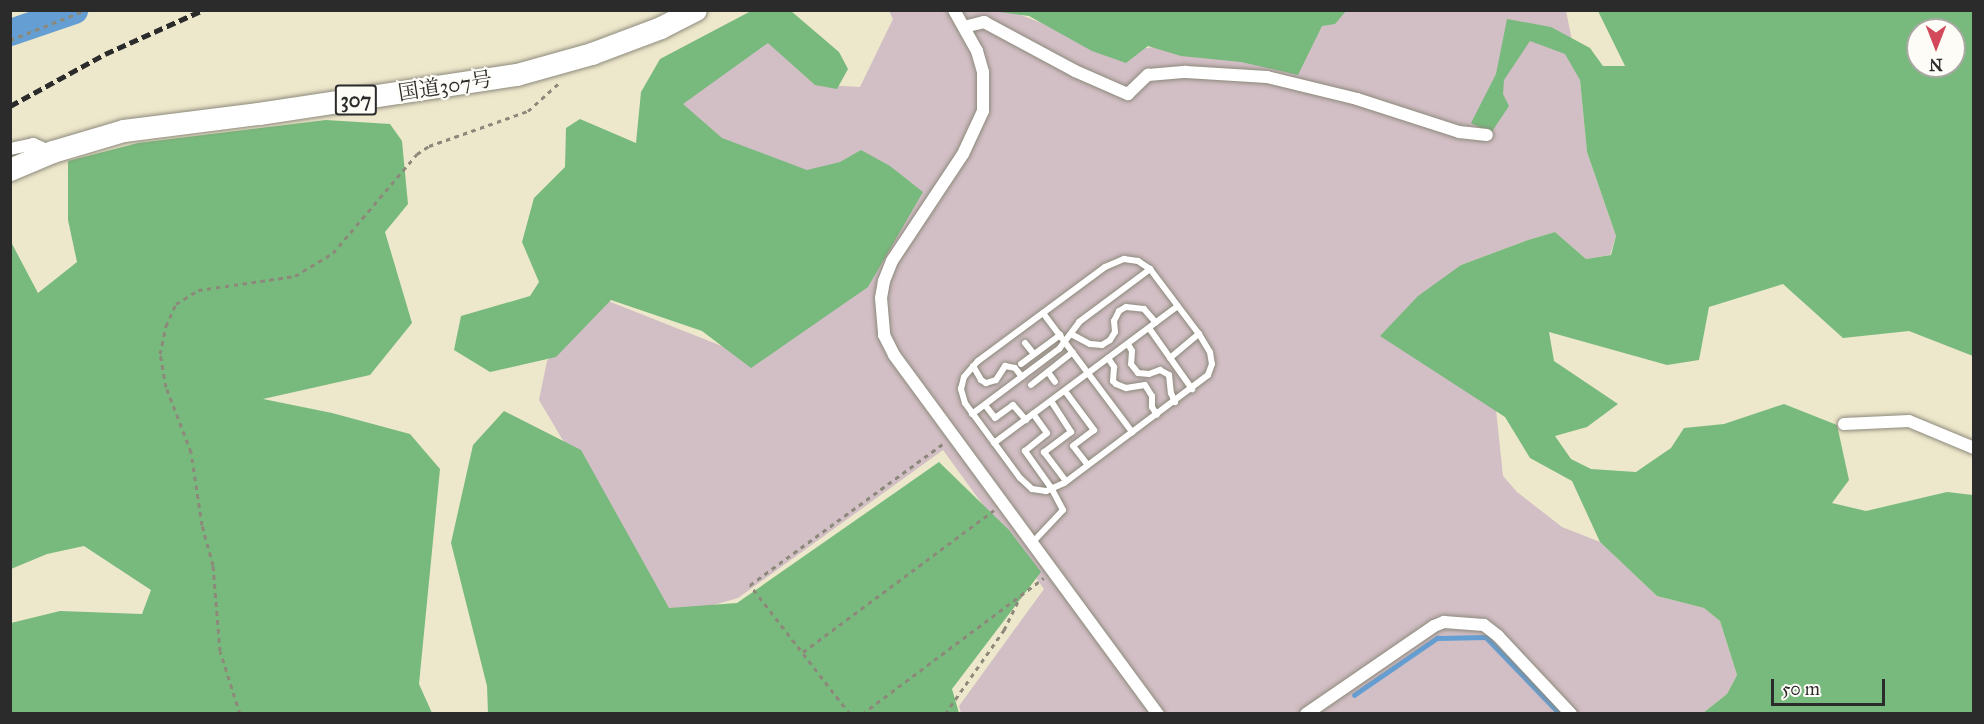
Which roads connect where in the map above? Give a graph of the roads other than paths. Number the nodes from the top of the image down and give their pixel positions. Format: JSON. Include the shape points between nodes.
{"nodes":[{"id":1,"x":696,"y":10,"type":"edge"},
{"id":2,"x":954,"y":10,"type":"edge"},
{"id":3,"x":964,"y":27,"type":"junction"},
{"id":4,"x":1487,"y":135,"type":"dead end"},
{"id":5,"x":10,"y":149,"type":"edge"},
{"id":6,"x":53,"y":152,"type":"junction"},
{"id":7,"x":10,"y":170,"type":"edge"},
{"id":8,"x":1150,"y":269,"type":"junction"},
{"id":9,"x":1178,"y":306,"type":"junction"},
{"id":10,"x":1043,"y":313,"type":"junction"},
{"id":11,"x":1156,"y":323,"type":"junction"},
{"id":12,"x":1149,"y":328,"type":"junction"},
{"id":13,"x":1071,"y":334,"type":"junction"},
{"id":14,"x":1199,"y":334,"type":"junction"},
{"id":15,"x":1060,"y":335,"type":"junction"},
{"id":16,"x":1025,"y":343,"type":"dead end"},
{"id":17,"x":1065,"y":343,"type":"junction"},
{"id":18,"x":1128,"y":344,"type":"junction"},
{"id":19,"x":1073,"y":352,"type":"junction"},
{"id":20,"x":1034,"y":354,"type":"junction"},
{"id":21,"x":1108,"y":358,"type":"junction"},
{"id":22,"x":1170,"y":358,"type":"junction"},
{"id":23,"x":1021,"y":364,"type":"dead end"},
{"id":24,"x":973,"y":366,"type":"junction"},
{"id":25,"x":1048,"y":372,"type":"junction"},
{"id":26,"x":1088,"y":373,"type":"junction"},
{"id":27,"x":1022,"y":377,"type":"junction"},
{"id":28,"x":1055,"y":382,"type":"dead end"},
{"id":29,"x":1031,"y":385,"type":"dead end"},
{"id":30,"x":1192,"y":389,"type":"junction"},
{"id":31,"x":1065,"y":391,"type":"junction"},
{"id":32,"x":1051,"y":401,"type":"junction"},
{"id":33,"x":1175,"y":402,"type":"junction"},
{"id":34,"x":985,"y":405,"type":"junction"},
{"id":35,"x":972,"y":414,"type":"junction"},
{"id":36,"x":1033,"y":414,"type":"junction"},
{"id":37,"x":1157,"y":415,"type":"junction"},
{"id":38,"x":1026,"y":420,"type":"junction"},
{"id":39,"x":1844,"y":424,"type":"dead end"},
{"id":40,"x":1132,"y":432,"type":"junction"},
{"id":41,"x":994,"y":444,"type":"junction"},
{"id":42,"x":1974,"y":448,"type":"edge"},
{"id":43,"x":1088,"y":465,"type":"junction"},
{"id":44,"x":1066,"y":482,"type":"junction"},
{"id":45,"x":1052,"y":489,"type":"junction"},
{"id":46,"x":1031,"y":543,"type":"junction"},
{"id":47,"x":1158,"y":714,"type":"edge"},
{"id":48,"x":1306,"y":714,"type":"edge"},
{"id":49,"x":1571,"y":714,"type":"edge"}],
"edges":[{"from":1,"to":6,"type":"highway","name":"国道307号","number":"307","via":[[662,28],[592,54],[517,75],[124,131]]},
{"from":2,"to":3,"type":"street"},
{"from":3,"to":4,"type":"street","via":[[984,22],[1128,94],[1148,75],[1186,72],[1267,77],[1357,99],[1459,132]]},
{"from":3,"to":46,"type":"street","via":[[983,72],[983,111],[963,154],[892,261],[881,298],[884,334],[894,355]]},
{"from":5,"to":6,"type":"street","via":[[33,144]]},
{"from":6,"to":7,"type":"highway","name":"国道307号","number":"307"},
{"from":8,"to":9,"type":"lane"},
{"from":8,"to":10,"type":"lane","via":[[1131,259],[1110,264]]},
{"from":8,"to":13,"type":"lane","via":[[1087,316]]},
{"from":9,"to":11,"type":"lane"},
{"from":9,"to":14,"type":"lane"},
{"from":10,"to":15,"type":"lane"},
{"from":10,"to":24,"type":"lane"},
{"from":11,"to":12,"type":"lane"},
{"from":11,"to":13,"type":"lane","via":[[1144,309],[1126,307],[1114,321],[1115,332],[1110,340],[1102,345],[1090,344]]},
{"from":12,"to":18,"type":"lane"},
{"from":12,"to":22,"type":"lane"},
{"from":13,"to":17,"type":"lane"},
{"from":14,"to":22,"type":"lane"},
{"from":14,"to":30,"type":"lane","via":[[1212,364],[1205,380]]},
{"from":15,"to":17,"type":"lane"},
{"from":15,"to":20,"type":"lane"},
{"from":16,"to":20,"type":"lane"},
{"from":17,"to":19,"type":"lane"},
{"from":17,"to":27,"type":"lane"},
{"from":18,"to":21,"type":"lane"},
{"from":18,"to":33,"type":"lane","via":[[1131,364],[1138,373],[1160,370],[1169,375]]},
{"from":19,"to":25,"type":"lane"},
{"from":19,"to":26,"type":"lane"},
{"from":20,"to":23,"type":"lane"},
{"from":21,"to":26,"type":"lane"},
{"from":21,"to":37,"type":"lane","via":[[1114,367],[1116,384],[1126,388],[1145,385]]},
{"from":22,"to":30,"type":"lane"},
{"from":24,"to":27,"type":"lane","via":[[986,383],[996,380],[1005,366],[1015,368]]},
{"from":24,"to":35,"type":"lane","via":[[961,389]]},
{"from":25,"to":28,"type":"lane"},
{"from":25,"to":29,"type":"lane"},
{"from":26,"to":31,"type":"lane"},
{"from":26,"to":40,"type":"lane"},
{"from":27,"to":34,"type":"lane"},
{"from":30,"to":33,"type":"lane"},
{"from":31,"to":32,"type":"lane"},
{"from":31,"to":43,"type":"lane","via":[[1094,430],[1073,446]]},
{"from":32,"to":36,"type":"lane"},
{"from":32,"to":44,"type":"lane","via":[[1071,432],[1044,452]]},
{"from":33,"to":37,"type":"lane"},
{"from":34,"to":35,"type":"lane"},
{"from":34,"to":38,"type":"lane","via":[[995,418],[1013,405]]},
{"from":35,"to":41,"type":"lane"},
{"from":36,"to":38,"type":"lane"},
{"from":36,"to":45,"type":"lane","via":[[1047,433],[1025,451]]},
{"from":37,"to":40,"type":"lane"},
{"from":38,"to":41,"type":"lane"},
{"from":39,"to":42,"type":"street","via":[[1909,422]]},
{"from":40,"to":43,"type":"lane"},
{"from":41,"to":45,"type":"lane","via":[[1026,485],[1038,490]]},
{"from":43,"to":44,"type":"lane"},
{"from":44,"to":45,"type":"lane"},
{"from":45,"to":46,"type":"lane","via":[[1063,510]]},
{"from":46,"to":47,"type":"street"},
{"from":48,"to":49,"type":"street","via":[[1444,622],[1484,625]]}]}
